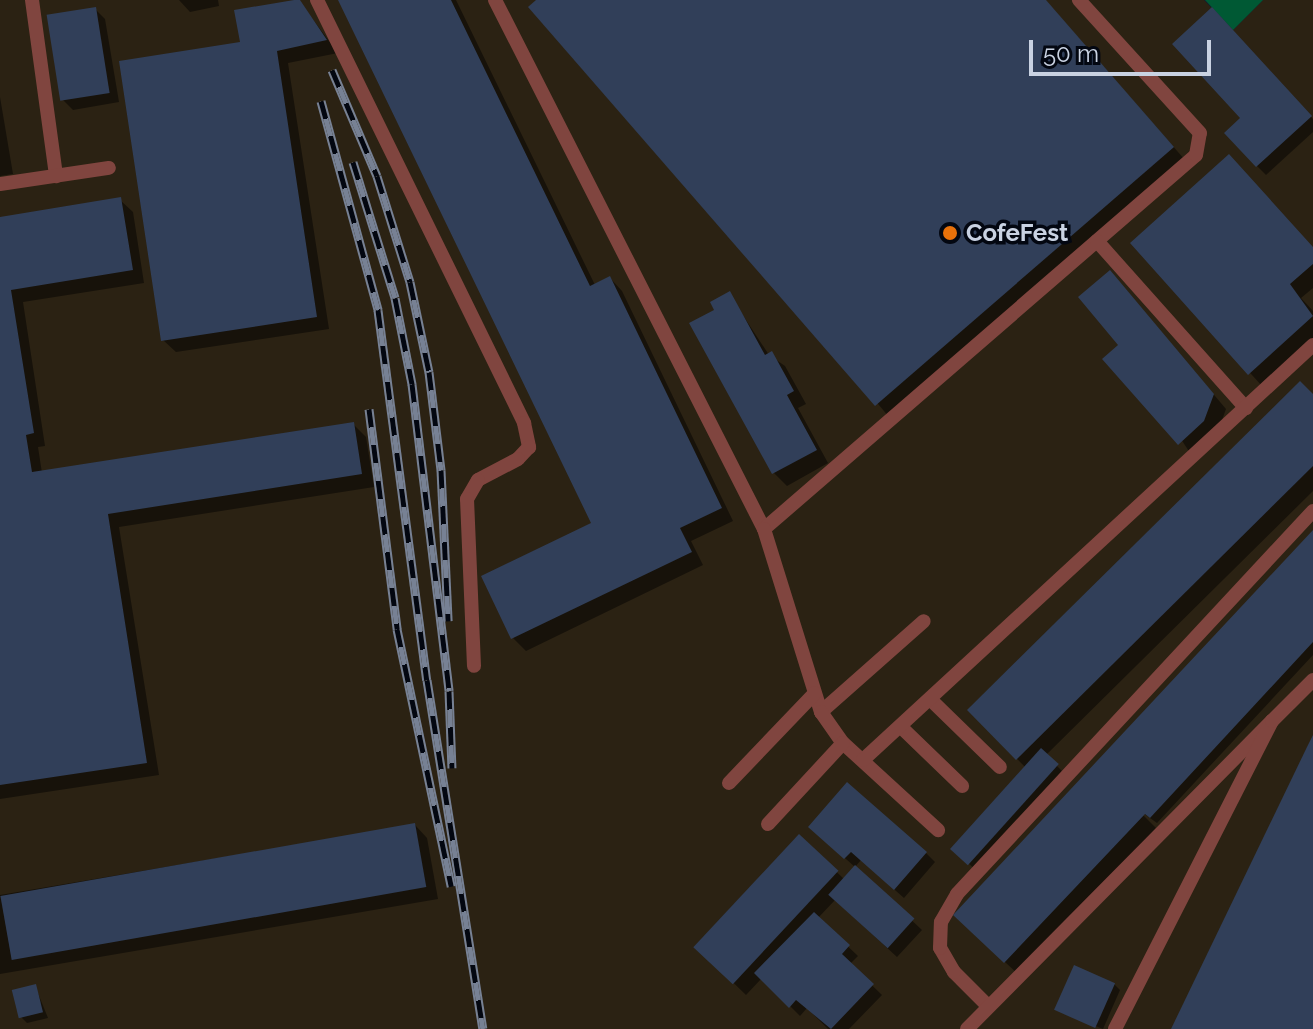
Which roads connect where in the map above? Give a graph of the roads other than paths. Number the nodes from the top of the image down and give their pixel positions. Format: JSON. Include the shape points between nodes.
{"nodes":[{"id":1,"x":32,"y":0,"type":"edge"},
{"id":2,"x":317,"y":0,"type":"edge"},
{"id":3,"x":495,"y":0,"type":"edge"},
{"id":4,"x":1079,"y":0,"type":"edge"},
{"id":5,"x":109,"y":168,"type":"dead end"},
{"id":6,"x":56,"y":176,"type":"junction"},
{"id":7,"x":0,"y":184,"type":"edge"},
{"id":8,"x":1097,"y":241,"type":"junction"},
{"id":9,"x":1313,"y":345,"type":"edge"},
{"id":10,"x":1246,"y":408,"type":"junction"},
{"id":11,"x":1313,"y":511,"type":"edge"},
{"id":12,"x":764,"y":529,"type":"junction"},
{"id":13,"x":924,"y":621,"type":"dead end"},
{"id":14,"x":474,"y":666,"type":"dead end"},
{"id":15,"x":1313,"y":680,"type":"edge"},
{"id":16,"x":815,"y":693,"type":"junction"},
{"id":17,"x":931,"y":700,"type":"junction"},
{"id":18,"x":821,"y":712,"type":"junction"},
{"id":19,"x":1272,"y":721,"type":"junction"},
{"id":20,"x":901,"y":727,"type":"junction"},
{"id":21,"x":843,"y":743,"type":"junction"},
{"id":22,"x":863,"y":760,"type":"junction"},
{"id":23,"x":1000,"y":767,"type":"dead end"},
{"id":24,"x":729,"y":783,"type":"dead end"},
{"id":25,"x":962,"y":786,"type":"dead end"},
{"id":26,"x":768,"y":824,"type":"dead end"},
{"id":27,"x":938,"y":830,"type":"dead end"},
{"id":28,"x":988,"y":1006,"type":"junction"},
{"id":29,"x":967,"y":1029,"type":"edge"},
{"id":30,"x":1115,"y":1029,"type":"edge"}],
"edges":[{"from":1,"to":6,"type":"lane"},
{"from":2,"to":14,"type":"lane","via":[[524,423],[529,447],[518,459],[478,480],[467,499]]},
{"from":3,"to":12,"type":"lane"},
{"from":4,"to":8,"type":"lane","via":[[1200,133],[1196,155]]},
{"from":5,"to":6,"type":"lane"},
{"from":6,"to":7,"type":"lane"},
{"from":8,"to":10,"type":"lane"},
{"from":8,"to":12,"type":"lane"},
{"from":9,"to":10,"type":"lane"},
{"from":10,"to":17,"type":"lane"},
{"from":11,"to":28,"type":"lane","via":[[957,894],[941,922],[940,948],[954,972]]},
{"from":12,"to":16,"type":"lane"},
{"from":13,"to":18,"type":"lane"},
{"from":15,"to":19,"type":"lane"},
{"from":16,"to":18,"type":"lane"},
{"from":16,"to":24,"type":"lane"},
{"from":17,"to":20,"type":"lane"},
{"from":17,"to":23,"type":"lane"},
{"from":18,"to":21,"type":"lane"},
{"from":19,"to":28,"type":"lane"},
{"from":19,"to":30,"type":"lane"},
{"from":20,"to":22,"type":"lane"},
{"from":20,"to":25,"type":"lane"},
{"from":21,"to":22,"type":"lane"},
{"from":21,"to":26,"type":"lane"},
{"from":22,"to":27,"type":"lane"},
{"from":28,"to":29,"type":"lane"}]}
